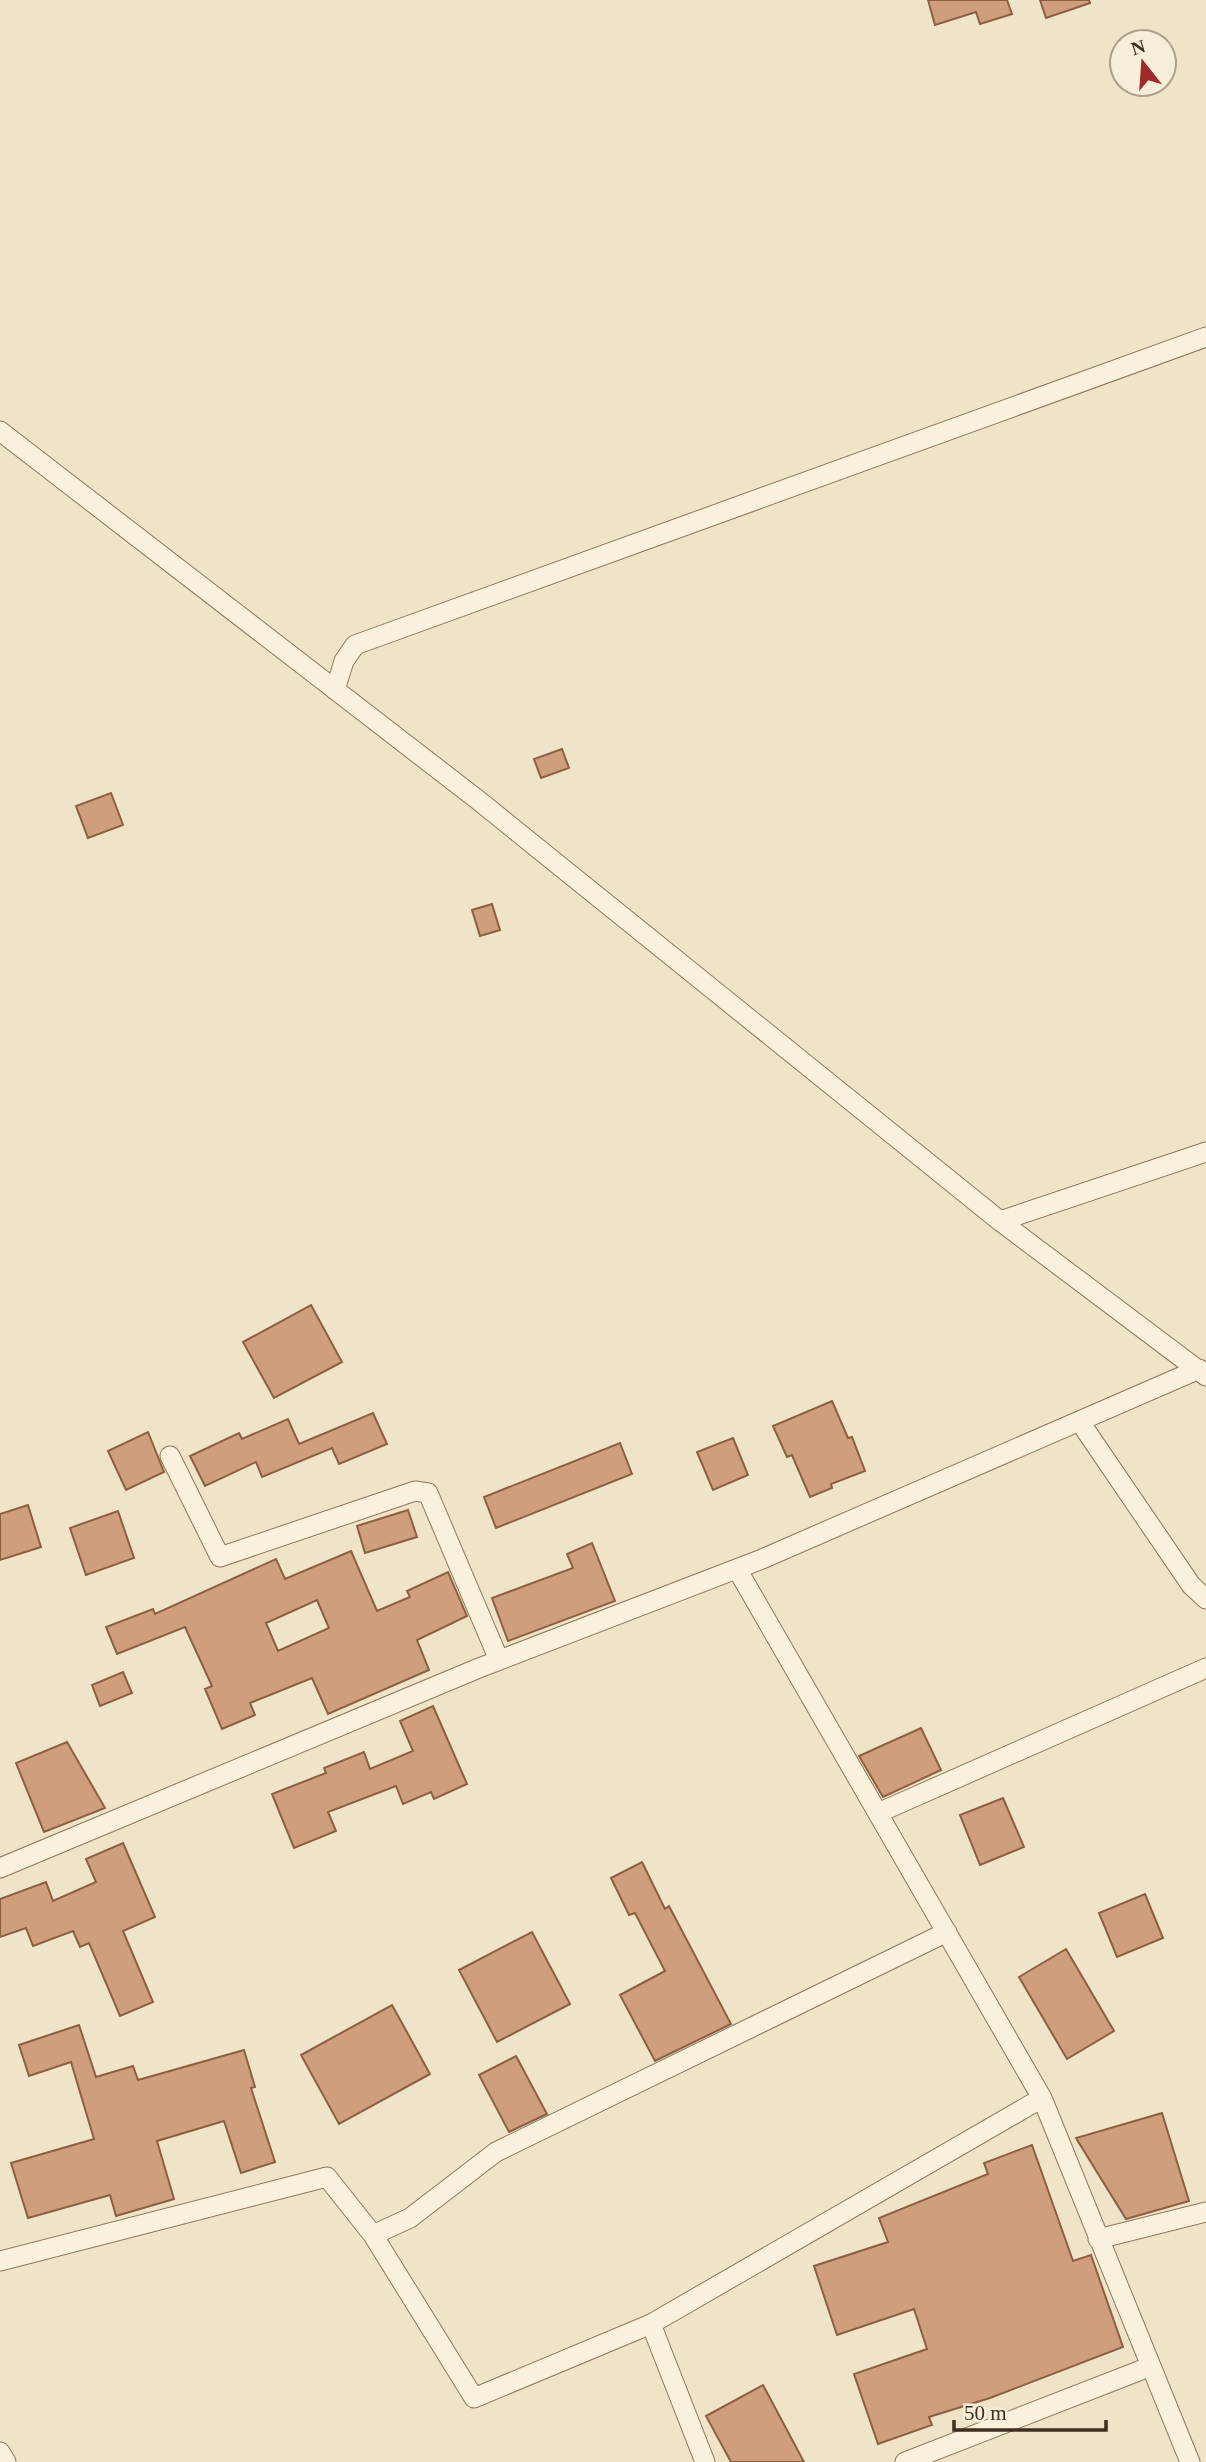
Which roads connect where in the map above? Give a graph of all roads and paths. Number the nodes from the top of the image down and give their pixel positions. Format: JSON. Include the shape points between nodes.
{"nodes":[{"id":1,"x":1206,"y":337,"type":"edge"},
{"id":2,"x":0,"y":431,"type":"edge"},
{"id":3,"x":335,"y":690,"type":"junction"},
{"id":4,"x":1206,"y":1152,"type":"edge"},
{"id":5,"x":1000,"y":1221,"type":"junction"},
{"id":6,"x":1202,"y":1372,"type":"edge"},
{"id":7,"x":1080,"y":1422,"type":"junction"},
{"id":8,"x":170,"y":1456,"type":"dead end"},
{"id":9,"x":737,"y":1569,"type":"junction"},
{"id":10,"x":1206,"y":1599,"type":"edge"},
{"id":11,"x":499,"y":1660,"type":"junction"},
{"id":12,"x":1206,"y":1668,"type":"edge"},
{"id":13,"x":878,"y":1813,"type":"junction"},
{"id":14,"x":0,"y":1868,"type":"edge"},
{"id":15,"x":947,"y":1932,"type":"junction"},
{"id":16,"x":1042,"y":2098,"type":"junction"},
{"id":17,"x":1206,"y":2213,"type":"edge"},
{"id":18,"x":373,"y":2235,"type":"junction"},
{"id":19,"x":1098,"y":2239,"type":"junction"},
{"id":20,"x":0,"y":2261,"type":"edge"},
{"id":21,"x":651,"y":2324,"type":"junction"},
{"id":22,"x":1149,"y":2367,"type":"junction"},
{"id":23,"x":0,"y":2452,"type":"edge"},
{"id":24,"x":6,"y":2462,"type":"edge"},
{"id":25,"x":705,"y":2462,"type":"edge"},
{"id":26,"x":905,"y":2462,"type":"edge"},
{"id":27,"x":1190,"y":2462,"type":"edge"}],
"edges":[{"from":1,"to":3,"type":"street","via":[[377,636],[355,645],[344,661]]},
{"from":2,"to":3,"type":"street"},
{"from":3,"to":5,"type":"street"},
{"from":4,"to":5,"type":"street"},
{"from":5,"to":6,"type":"street"},
{"from":6,"to":7,"type":"street"},
{"from":7,"to":9,"type":"street"},
{"from":7,"to":10,"type":"street","via":[[1191,1585]]},
{"from":8,"to":11,"type":"street","via":[[220,1557],[415,1491],[428,1493]]},
{"from":9,"to":11,"type":"street"},
{"from":9,"to":13,"type":"street"},
{"from":11,"to":14,"type":"street"},
{"from":12,"to":13,"type":"street"},
{"from":13,"to":15,"type":"street"},
{"from":15,"to":16,"type":"street"},
{"from":15,"to":18,"type":"street","via":[[496,2152],[410,2218]]},
{"from":16,"to":19,"type":"street"},
{"from":16,"to":21,"type":"street"},
{"from":17,"to":19,"type":"street"},
{"from":18,"to":20,"type":"street","via":[[327,2177]]},
{"from":18,"to":21,"type":"street","via":[[474,2398]]},
{"from":19,"to":22,"type":"street"},
{"from":21,"to":25,"type":"street"},
{"from":22,"to":26,"type":"street"},
{"from":22,"to":27,"type":"street"},
{"from":23,"to":24,"type":"street"}]}
